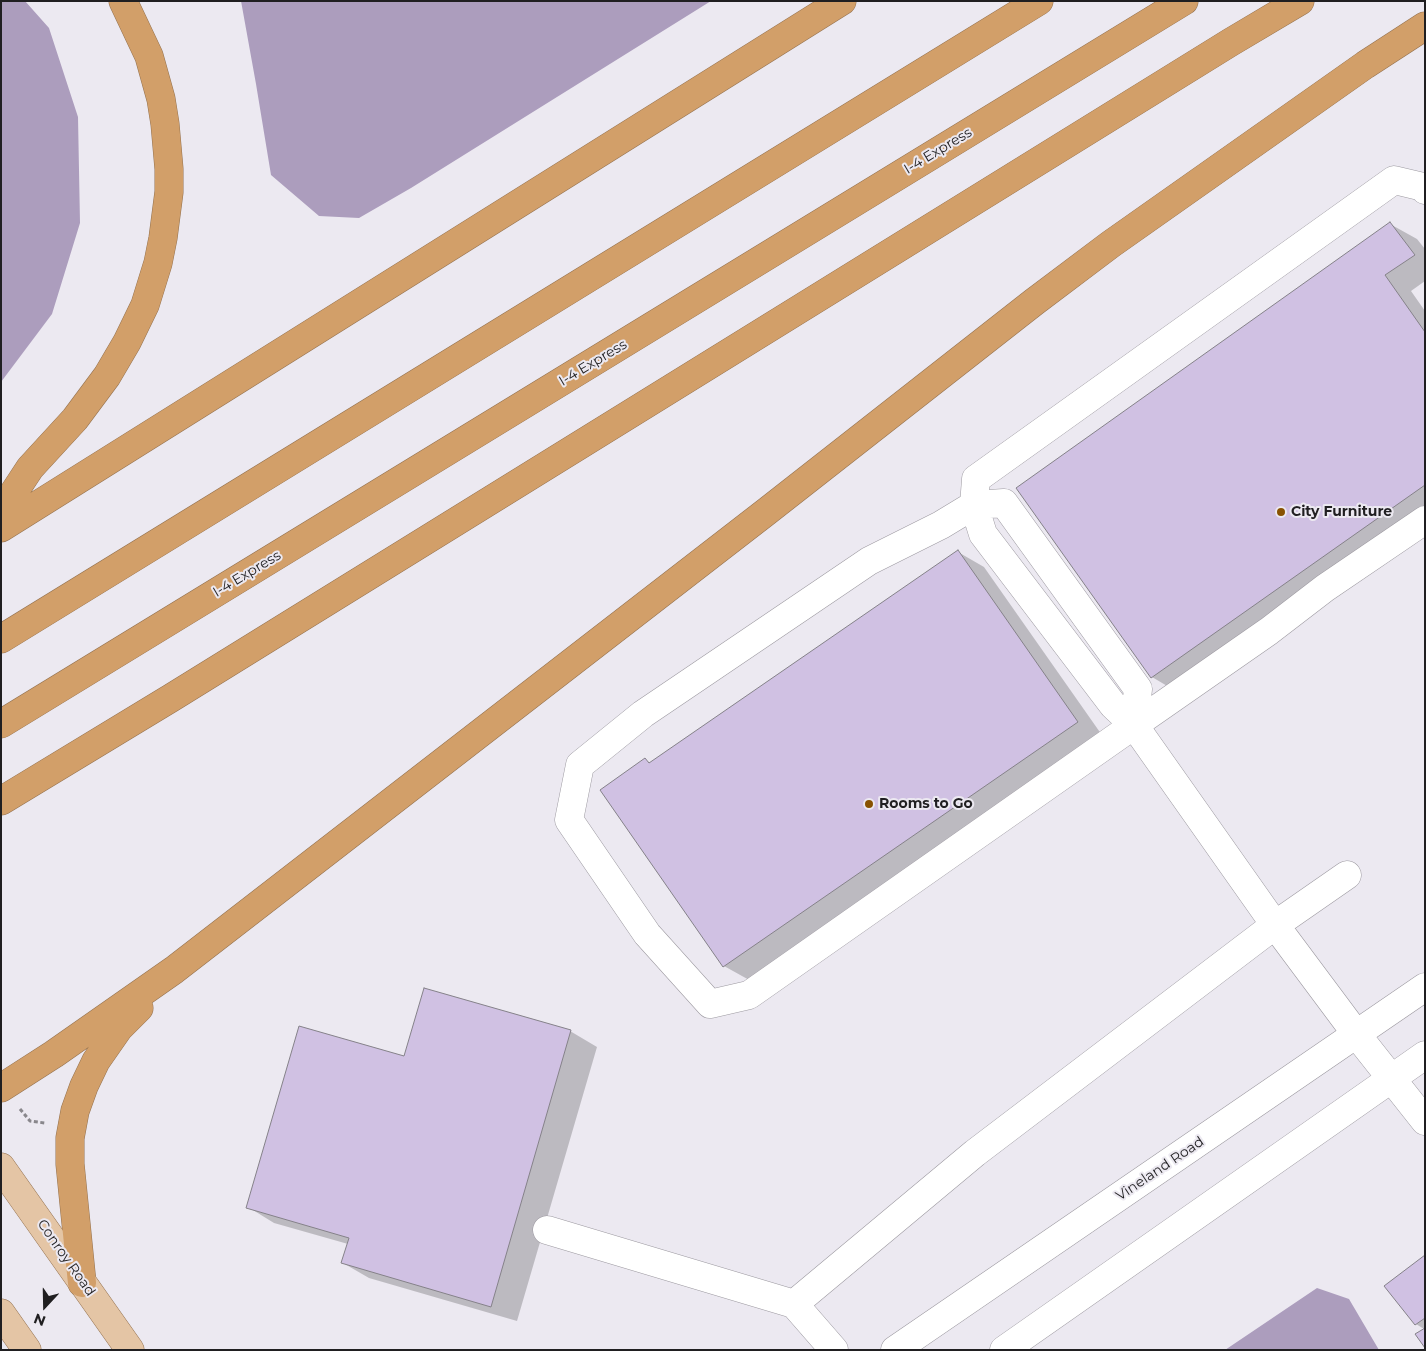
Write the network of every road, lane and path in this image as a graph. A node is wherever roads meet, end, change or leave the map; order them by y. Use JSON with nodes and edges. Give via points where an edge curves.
{"nodes":[{"id":1,"x":123,"y":1,"type":"edge"},
{"id":2,"x":842,"y":1,"type":"edge"},
{"id":3,"x":1039,"y":1,"type":"edge"},
{"id":4,"x":1184,"y":1,"type":"edge"},
{"id":5,"x":1300,"y":1,"type":"edge"},
{"id":6,"x":1425,"y":26,"type":"edge"},
{"id":7,"x":1425,"y":190,"type":"edge"},
{"id":8,"x":974,"y":505,"type":"junction"},
{"id":9,"x":1,"y":512,"type":"edge"},
{"id":10,"x":1425,"y":520,"type":"edge"},
{"id":11,"x":1,"y":528,"type":"edge"},
{"id":12,"x":1057,"y":578,"type":"junction"},
{"id":13,"x":1031,"y":598,"type":"junction"},
{"id":14,"x":1,"y":639,"type":"edge"},
{"id":15,"x":1,"y":724,"type":"edge"},
{"id":16,"x":1134,"y":725,"type":"junction"},
{"id":17,"x":1,"y":801,"type":"edge"},
{"id":18,"x":1348,"y":875,"type":"dead end"},
{"id":19,"x":1275,"y":925,"type":"junction"},
{"id":20,"x":174,"y":970,"type":"junction"},
{"id":21,"x":1425,"y":987,"type":"edge"},
{"id":22,"x":1357,"y":1035,"type":"junction"},
{"id":23,"x":1425,"y":1056,"type":"edge"},
{"id":24,"x":1392,"y":1079,"type":"junction"},
{"id":25,"x":9,"y":1096,"type":"edge"},
{"id":26,"x":1425,"y":1122,"type":"edge"},
{"id":27,"x":51,"y":1123,"type":"dead end"},
{"id":28,"x":1,"y":1167,"type":"edge"},
{"id":29,"x":547,"y":1230,"type":"dead end"},
{"id":30,"x":82,"y":1283,"type":"junction"},
{"id":31,"x":794,"y":1304,"type":"junction"},
{"id":32,"x":1,"y":1313,"type":"edge"},
{"id":33,"x":27,"y":1350,"type":"edge"},
{"id":34,"x":130,"y":1350,"type":"edge"},
{"id":35,"x":834,"y":1350,"type":"edge"},
{"id":36,"x":895,"y":1350,"type":"edge"},
{"id":37,"x":1004,"y":1350,"type":"edge"}],
"edges":[{"from":1,"to":9,"type":"highway","via":[[149,56],[165,124],[169,192],[158,263],[145,305],[107,376],[76,419],[30,468]]},
{"from":2,"to":11,"type":"highway"},
{"from":3,"to":14,"type":"highway"},
{"from":4,"to":15,"type":"highway","name":"I-4 Express"},
{"from":5,"to":17,"type":"highway"},
{"from":6,"to":20,"type":"highway","via":[[1291,117],[1034,302]]},
{"from":7,"to":8,"type":"street","via":[[1394,180],[976,479]]},
{"from":8,"to":12,"type":"street","via":[[1004,503]]},
{"from":8,"to":13,"type":"street","via":[[982,534]]},
{"from":8,"to":16,"type":"street","via":[[869,561],[644,714],[580,765],[569,820],[647,934],[710,1004],[749,995]]},
{"from":10,"to":16,"type":"street"},
{"from":12,"to":13,"type":"street"},
{"from":12,"to":16,"type":"street","via":[[1138,689]]},
{"from":13,"to":16,"type":"street","via":[[1112,705]]},
{"from":16,"to":19,"type":"street"},
{"from":18,"to":19,"type":"street"},
{"from":19,"to":22,"type":"street"},
{"from":19,"to":31,"type":"street","via":[[975,1153]]},
{"from":20,"to":25,"type":"highway","via":[[54,1054]]},
{"from":20,"to":30,"type":"highway","via":[[104,1050],[90,1073],[75,1111],[70,1164]]},
{"from":21,"to":22,"type":"street","name":"Vineland Road"},
{"from":22,"to":24,"type":"street"},
{"from":22,"to":36,"type":"street","name":"Vineland Road"},
{"from":23,"to":24,"type":"street"},
{"from":24,"to":26,"type":"street"},
{"from":24,"to":37,"type":"street"},
{"from":25,"to":27,"type":"path","via":[[30,1121]]},
{"from":28,"to":30,"type":"main road","name":"Conroy Road"},
{"from":29,"to":31,"type":"street"},
{"from":30,"to":34,"type":"main road","name":"Conroy Road"},
{"from":31,"to":35,"type":"street"},
{"from":32,"to":33,"type":"main road"}]}
